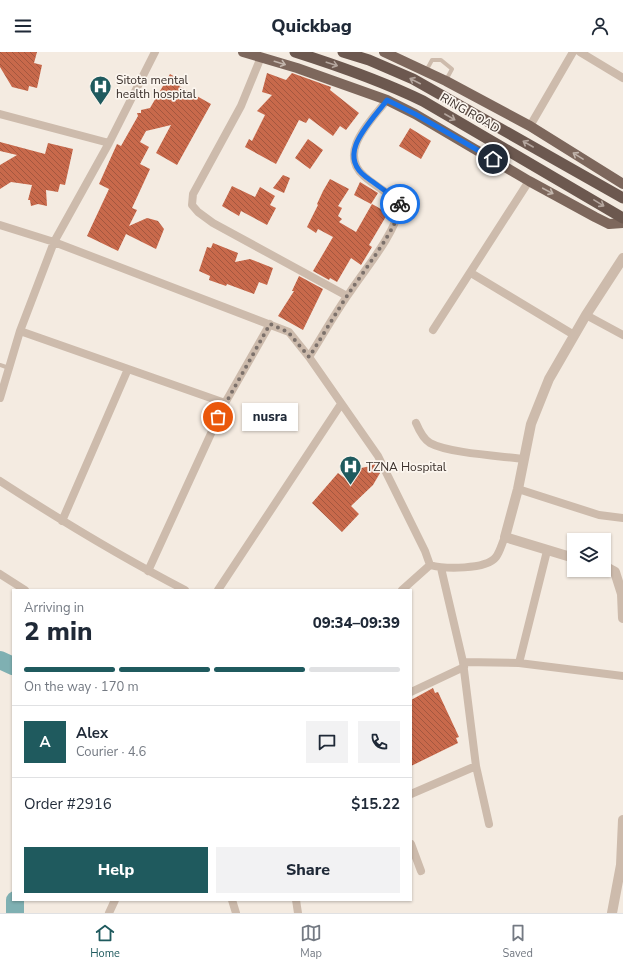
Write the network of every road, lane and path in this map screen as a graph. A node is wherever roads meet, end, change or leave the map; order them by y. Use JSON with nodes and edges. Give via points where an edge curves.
{"nodes":[{"id":1,"x":155,"y":52,"type":"edge"},
{"id":2,"x":243,"y":52,"type":"edge"},
{"id":3,"x":295,"y":52,"type":"edge"},
{"id":4,"x":343,"y":52,"type":"edge"},
{"id":5,"x":384,"y":52,"type":"edge"},
{"id":6,"x":572,"y":52,"type":"edge"},
{"id":7,"x":580,"y":52,"type":"edge"},
{"id":8,"x":261,"y":57,"type":"junction"},
{"id":9,"x":426,"y":71,"type":"junction"},
{"id":10,"x":623,"y":78,"type":"edge"},
{"id":11,"x":446,"y":81,"type":"junction"},
{"id":12,"x":387,"y":100,"type":"junction"},
{"id":13,"x":0,"y":114,"type":"edge"},
{"id":14,"x":530,"y":126,"type":"junction"},
{"id":15,"x":109,"y":143,"type":"junction"},
{"id":16,"x":529,"y":181,"type":"junction"},
{"id":17,"x":623,"y":184,"type":"edge"},
{"id":18,"x":623,"y":198,"type":"edge"},
{"id":19,"x":623,"y":218,"type":"edge"},
{"id":20,"x":623,"y":223,"type":"edge"},
{"id":21,"x":0,"y":224,"type":"edge"},
{"id":22,"x":54,"y":242,"type":"junction"},
{"id":23,"x":623,"y":258,"type":"edge"},
{"id":24,"x":471,"y":273,"type":"junction"},
{"id":25,"x":347,"y":296,"type":"junction"},
{"id":26,"x":586,"y":315,"type":"junction"},
{"id":27,"x":270,"y":324,"type":"junction"},
{"id":28,"x":433,"y":330,"type":"dead end"},
{"id":29,"x":20,"y":331,"type":"junction"},
{"id":30,"x":574,"y":335,"type":"junction"},
{"id":31,"x":623,"y":335,"type":"edge"},
{"id":32,"x":309,"y":357,"type":"junction"},
{"id":33,"x":0,"y":365,"type":"edge"},
{"id":34,"x":9,"y":368,"type":"junction"},
{"id":35,"x":128,"y":369,"type":"junction"},
{"id":36,"x":0,"y":398,"type":"edge"},
{"id":37,"x":225,"y":404,"type":"junction"},
{"id":38,"x":341,"y":404,"type":"junction"},
{"id":39,"x":416,"y":423,"type":"dead end"},
{"id":40,"x":523,"y":458,"type":"junction"},
{"id":41,"x":0,"y":481,"type":"edge"},
{"id":42,"x":518,"y":489,"type":"junction"},
{"id":43,"x":623,"y":518,"type":"edge"},
{"id":44,"x":62,"y":522,"type":"junction"},
{"id":45,"x":505,"y":537,"type":"junction"},
{"id":46,"x":547,"y":551,"type":"junction"},
{"id":47,"x":567,"y":556,"type":"edge"},
{"id":48,"x":430,"y":565,"type":"junction"},
{"id":49,"x":441,"y":568,"type":"junction"},
{"id":50,"x":148,"y":571,"type":"junction"},
{"id":51,"x":619,"y":572,"type":"edge"},
{"id":52,"x":0,"y":574,"type":"edge"},
{"id":53,"x":23,"y":589,"type":"edge"},
{"id":54,"x":183,"y":589,"type":"edge"},
{"id":55,"x":219,"y":589,"type":"edge"},
{"id":56,"x":403,"y":589,"type":"edge"},
{"id":57,"x":623,"y":618,"type":"edge"},
{"id":58,"x":518,"y":663,"type":"junction"},
{"id":59,"x":464,"y":665,"type":"junction"},
{"id":60,"x":623,"y":676,"type":"edge"},
{"id":61,"x":412,"y":691,"type":"edge"},
{"id":62,"x":476,"y":766,"type":"junction"},
{"id":63,"x":412,"y":794,"type":"edge"},
{"id":64,"x":623,"y":820,"type":"edge"},
{"id":65,"x":489,"y":824,"type":"dead end"},
{"id":66,"x":412,"y":847,"type":"edge"},
{"id":67,"x":421,"y":871,"type":"dead end"},
{"id":68,"x":115,"y":901,"type":"edge"},
{"id":69,"x":232,"y":901,"type":"edge"},
{"id":70,"x":296,"y":901,"type":"edge"},
{"id":71,"x":109,"y":913,"type":"edge"},
{"id":72,"x":236,"y":913,"type":"edge"},
{"id":73,"x":298,"y":913,"type":"edge"},
{"id":74,"x":612,"y":913,"type":"edge"}],
"edges":[{"from":1,"to":15,"type":"street"},
{"from":2,"to":8,"type":"main road"},
{"from":3,"to":19,"type":"highway","name":"RING ROAD","one_way":true,"via":[[386,84],[423,101]]},
{"from":18,"to":4,"type":"highway","name":"RING ROAD","one_way":true,"via":[[413,79]]},
{"from":5,"to":9,"type":"main road"},
{"from":6,"to":14,"type":"street"},
{"from":7,"to":10,"type":"street"},
{"from":8,"to":12,"type":"main road","one_way":true},
{"from":8,"to":25,"type":"street","via":[[241,106],[193,194],[192,205],[213,223]]},
{"from":9,"to":11,"type":"main road"},
{"from":9,"to":11,"type":"lane","via":[[432,60],[441,60],[452,69]]},
{"from":11,"to":14,"type":"main road"},
{"from":12,"to":16,"type":"main road"},
{"from":12,"to":25,"type":"street","via":[[355,144],[352,157],[355,167],[364,176],[393,196],[401,205],[398,217],[387,236]]},
{"from":13,"to":15,"type":"street"},
{"from":17,"to":14,"type":"main road","one_way":true},
{"from":15,"to":22,"type":"street"},
{"from":16,"to":20,"type":"main road","one_way":true,"via":[[609,224]]},
{"from":16,"to":24,"type":"street"},
{"from":21,"to":22,"type":"street"},
{"from":22,"to":27,"type":"street"},
{"from":22,"to":29,"type":"street"},
{"from":23,"to":26,"type":"street"},
{"from":24,"to":28,"type":"street"},
{"from":24,"to":30,"type":"street"},
{"from":25,"to":32,"type":"street"},
{"from":26,"to":30,"type":"street"},
{"from":26,"to":31,"type":"street"},
{"from":27,"to":32,"type":"street","via":[[288,332]]},
{"from":27,"to":37,"type":"street"},
{"from":29,"to":34,"type":"street"},
{"from":29,"to":35,"type":"street"},
{"from":30,"to":40,"type":"street","via":[[549,379],[531,424]]},
{"from":32,"to":38,"type":"street"},
{"from":33,"to":34,"type":"lane"},
{"from":34,"to":36,"type":"street"},
{"from":35,"to":37,"type":"street"},
{"from":35,"to":44,"type":"street"},
{"from":37,"to":50,"type":"street"},
{"from":38,"to":48,"type":"street","via":[[378,456]]},
{"from":38,"to":55,"type":"street"},
{"from":39,"to":40,"type":"street","via":[[420,433],[429,443],[444,448]]},
{"from":40,"to":42,"type":"street"},
{"from":41,"to":44,"type":"street"},
{"from":42,"to":43,"type":"street","via":[[599,515]]},
{"from":42,"to":45,"type":"street"},
{"from":44,"to":50,"type":"street"},
{"from":45,"to":46,"type":"street"},
{"from":45,"to":49,"type":"street","via":[[496,557],[488,563]]},
{"from":46,"to":47,"type":"street"},
{"from":46,"to":58,"type":"street"},
{"from":48,"to":49,"type":"street"},
{"from":48,"to":56,"type":"street"},
{"from":49,"to":59,"type":"street"},
{"from":50,"to":54,"type":"street"},
{"from":51,"to":57,"type":"street"},
{"from":52,"to":53,"type":"street"},
{"from":58,"to":59,"type":"street"},
{"from":58,"to":60,"type":"street"},
{"from":59,"to":61,"type":"street"},
{"from":59,"to":62,"type":"street"},
{"from":62,"to":63,"type":"street"},
{"from":62,"to":65,"type":"street"},
{"from":64,"to":74,"type":"street","via":[[621,865]]},
{"from":66,"to":67,"type":"street"},
{"from":68,"to":71,"type":"street"},
{"from":69,"to":72,"type":"street"},
{"from":70,"to":73,"type":"street"}]}
